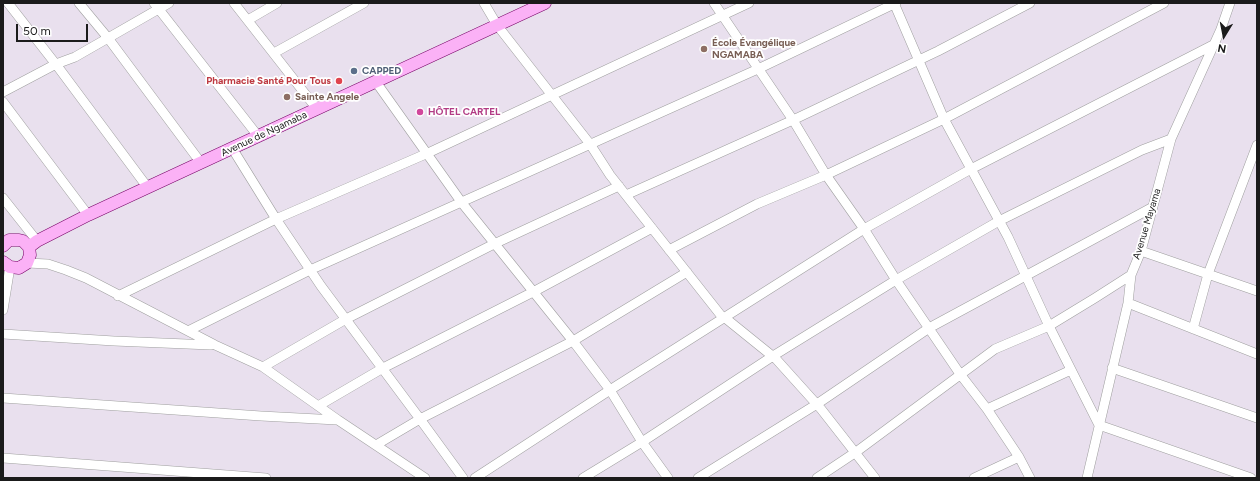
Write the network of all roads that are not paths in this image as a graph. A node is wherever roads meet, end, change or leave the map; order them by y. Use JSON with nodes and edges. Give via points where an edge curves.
{"nodes":[{"id":1,"x":8,"y":3,"type":"edge"},
{"id":2,"x":79,"y":3,"type":"edge"},
{"id":3,"x":169,"y":3,"type":"edge"},
{"id":4,"x":234,"y":3,"type":"edge"},
{"id":5,"x":277,"y":3,"type":"edge"},
{"id":6,"x":364,"y":3,"type":"edge"},
{"id":7,"x":484,"y":3,"type":"edge"},
{"id":8,"x":545,"y":3,"type":"edge"},
{"id":9,"x":714,"y":3,"type":"edge"},
{"id":10,"x":749,"y":3,"type":"edge"},
{"id":11,"x":895,"y":3,"type":"edge"},
{"id":12,"x":1030,"y":3,"type":"edge"},
{"id":13,"x":1164,"y":3,"type":"edge"},
{"id":14,"x":1230,"y":3,"type":"edge"},
{"id":15,"x":157,"y":6,"type":"edge"},
{"id":16,"x":722,"y":15,"type":"junction"},
{"id":17,"x":248,"y":20,"type":"junction"},
{"id":18,"x":497,"y":25,"type":"junction"},
{"id":19,"x":108,"y":38,"type":"junction"},
{"id":20,"x":1213,"y":45,"type":"junction"},
{"id":21,"x":274,"y":53,"type":"junction"},
{"id":22,"x":919,"y":60,"type":"junction"},
{"id":23,"x":56,"y":64,"type":"junction"},
{"id":24,"x":758,"y":69,"type":"junction"},
{"id":25,"x":376,"y":82,"type":"junction"},
{"id":26,"x":3,"y":92,"type":"edge"},
{"id":27,"x":552,"y":95,"type":"junction"},
{"id":28,"x":3,"y":102,"type":"edge"},
{"id":29,"x":317,"y":109,"type":"junction"},
{"id":30,"x":944,"y":119,"type":"junction"},
{"id":31,"x":794,"y":120,"type":"junction"},
{"id":32,"x":258,"y":136,"type":"junction"},
{"id":33,"x":1171,"y":139,"type":"junction"},
{"id":34,"x":590,"y":144,"type":"junction"},
{"id":35,"x":1257,"y":145,"type":"edge"},
{"id":36,"x":232,"y":148,"type":"junction"},
{"id":37,"x":428,"y":153,"type":"junction"},
{"id":38,"x":200,"y":163,"type":"junction"},
{"id":39,"x":971,"y":169,"type":"junction"},
{"id":40,"x":826,"y":175,"type":"junction"},
{"id":41,"x":619,"y":186,"type":"junction"},
{"id":42,"x":148,"y":188,"type":"junction"},
{"id":43,"x":626,"y":195,"type":"junction"},
{"id":44,"x":3,"y":198,"type":"edge"},
{"id":45,"x":462,"y":203,"type":"junction"},
{"id":46,"x":1153,"y":206,"type":"junction"},
{"id":47,"x":88,"y":216,"type":"junction"},
{"id":48,"x":276,"y":219,"type":"junction"},
{"id":49,"x":999,"y":221,"type":"junction"},
{"id":50,"x":652,"y":228,"type":"junction"},
{"id":51,"x":864,"y":229,"type":"junction"},
{"id":52,"x":33,"y":244,"type":"junction"},
{"id":53,"x":494,"y":244,"type":"junction"},
{"id":54,"x":3,"y":246,"type":"edge"},
{"id":55,"x":669,"y":250,"type":"junction"},
{"id":56,"x":1141,"y":251,"type":"junction"},
{"id":57,"x":27,"y":263,"type":"junction"},
{"id":58,"x":6,"y":265,"type":"edge"},
{"id":59,"x":310,"y":270,"type":"junction"},
{"id":60,"x":687,"y":272,"type":"junction"},
{"id":61,"x":1208,"y":274,"type":"junction"},
{"id":62,"x":1130,"y":275,"type":"junction"},
{"id":63,"x":1026,"y":276,"type":"junction"},
{"id":64,"x":896,"y":280,"type":"junction"},
{"id":65,"x":1257,"y":291,"type":"edge"},
{"id":66,"x":533,"y":292,"type":"junction"},
{"id":67,"x":118,"y":296,"type":"junction"},
{"id":68,"x":1128,"y":303,"type":"junction"},
{"id":69,"x":3,"y":310,"type":"edge"},
{"id":70,"x":724,"y":318,"type":"junction"},
{"id":71,"x":346,"y":319,"type":"junction"},
{"id":72,"x":1049,"y":326,"type":"junction"},
{"id":73,"x":929,"y":328,"type":"junction"},
{"id":74,"x":1193,"y":329,"type":"junction"},
{"id":75,"x":188,"y":331,"type":"junction"},
{"id":76,"x":3,"y":334,"type":"edge"},
{"id":77,"x":573,"y":340,"type":"junction"},
{"id":78,"x":215,"y":345,"type":"junction"},
{"id":79,"x":1257,"y":354,"type":"edge"},
{"id":80,"x":773,"y":356,"type":"junction"},
{"id":81,"x":262,"y":367,"type":"junction"},
{"id":82,"x":383,"y":368,"type":"junction"},
{"id":83,"x":1112,"y":368,"type":"junction"},
{"id":84,"x":1071,"y":370,"type":"junction"},
{"id":85,"x":960,"y":374,"type":"junction"},
{"id":86,"x":610,"y":390,"type":"junction"},
{"id":87,"x":3,"y":398,"type":"edge"},
{"id":88,"x":817,"y":404,"type":"junction"},
{"id":89,"x":318,"y":406,"type":"junction"},
{"id":90,"x":988,"y":409,"type":"junction"},
{"id":91,"x":1257,"y":418,"type":"edge"},
{"id":92,"x":420,"y":419,"type":"junction"},
{"id":93,"x":338,"y":420,"type":"junction"},
{"id":94,"x":1099,"y":425,"type":"junction"},
{"id":95,"x":642,"y":442,"type":"junction"},
{"id":96,"x":376,"y":445,"type":"junction"},
{"id":97,"x":856,"y":452,"type":"junction"},
{"id":98,"x":1019,"y":457,"type":"junction"},
{"id":99,"x":3,"y":458,"type":"edge"},
{"id":100,"x":266,"y":478,"type":"edge"},
{"id":101,"x":425,"y":478,"type":"edge"},
{"id":102,"x":463,"y":478,"type":"edge"},
{"id":103,"x":475,"y":478,"type":"edge"},
{"id":104,"x":583,"y":478,"type":"edge"},
{"id":105,"x":668,"y":478,"type":"edge"},
{"id":106,"x":698,"y":478,"type":"edge"},
{"id":107,"x":817,"y":478,"type":"edge"},
{"id":108,"x":875,"y":478,"type":"edge"},
{"id":109,"x":974,"y":478,"type":"edge"},
{"id":110,"x":1030,"y":478,"type":"edge"},
{"id":111,"x":1086,"y":478,"type":"edge"},
{"id":112,"x":1251,"y":478,"type":"edge"}],
"edges":[{"from":1,"to":23,"type":"street"},
{"from":2,"to":19,"type":"street"},
{"from":3,"to":15,"type":"street"},
{"from":4,"to":17,"type":"street"},
{"from":5,"to":17,"type":"street"},
{"from":6,"to":21,"type":"street"},
{"from":7,"to":18,"type":"street"},
{"from":8,"to":18,"type":"street","name":"Avenue de Ngamaba"},
{"from":9,"to":16,"type":"street"},
{"from":10,"to":16,"type":"street"},
{"from":11,"to":22,"type":"street"},
{"from":11,"to":24,"type":"street"},
{"from":12,"to":22,"type":"street"},
{"from":13,"to":30,"type":"street"},
{"from":14,"to":20,"type":"street","name":"Avenue Mayama"},
{"from":15,"to":19,"type":"street"},
{"from":15,"to":32,"type":"street"},
{"from":16,"to":24,"type":"street"},
{"from":16,"to":27,"type":"street"},
{"from":17,"to":21,"type":"street"},
{"from":18,"to":25,"type":"street","name":"Avenue de Ngamaba"},
{"from":18,"to":27,"type":"street"},
{"from":19,"to":23,"type":"street","via":[[75,57]]},
{"from":19,"to":38,"type":"street"},
{"from":20,"to":33,"type":"street","name":"Avenue Mayama"},
{"from":20,"to":39,"type":"street"},
{"from":21,"to":29,"type":"street"},
{"from":22,"to":30,"type":"street"},
{"from":22,"to":31,"type":"street"},
{"from":23,"to":26,"type":"street"},
{"from":23,"to":42,"type":"street"},
{"from":24,"to":31,"type":"street"},
{"from":24,"to":34,"type":"street"},
{"from":25,"to":29,"type":"street","name":"Avenue de Ngamaba"},
{"from":25,"to":37,"type":"street"},
{"from":27,"to":34,"type":"street"},
{"from":27,"to":37,"type":"street"},
{"from":28,"to":47,"type":"street"},
{"from":29,"to":32,"type":"street","name":"Avenue de Ngamaba"},
{"from":30,"to":39,"type":"street"},
{"from":30,"to":40,"type":"street"},
{"from":31,"to":40,"type":"street"},
{"from":31,"to":43,"type":"street"},
{"from":32,"to":36,"type":"street","name":"Avenue de Ngamaba"},
{"from":33,"to":46,"type":"street","name":"Avenue Mayama"},
{"from":33,"to":49,"type":"street","via":[[1142,150]]},
{"from":34,"to":41,"type":"street"},
{"from":34,"to":45,"type":"street"},
{"from":35,"to":61,"type":"street"},
{"from":36,"to":38,"type":"street","name":"Avenue de Ngamaba"},
{"from":36,"to":48,"type":"street"},
{"from":37,"to":45,"type":"street"},
{"from":37,"to":48,"type":"street"},
{"from":38,"to":42,"type":"street","name":"Avenue de Ngamaba"},
{"from":39,"to":49,"type":"street"},
{"from":39,"to":51,"type":"street"},
{"from":40,"to":51,"type":"street"},
{"from":40,"to":55,"type":"street","via":[[757,204]]},
{"from":41,"to":43,"type":"street"},
{"from":41,"to":53,"type":"street"},
{"from":42,"to":47,"type":"street","name":"Avenue de Ngamaba"},
{"from":43,"to":50,"type":"street"},
{"from":44,"to":52,"type":"street"},
{"from":45,"to":53,"type":"street"},
{"from":45,"to":59,"type":"street"},
{"from":46,"to":56,"type":"street","name":"Avenue Mayama"},
{"from":46,"to":63,"type":"street"},
{"from":47,"to":52,"type":"street","name":"Avenue de Ngamaba"},
{"from":48,"to":59,"type":"street"},
{"from":48,"to":67,"type":"street"},
{"from":49,"to":63,"type":"street"},
{"from":49,"to":64,"type":"street"},
{"from":50,"to":55,"type":"street"},
{"from":50,"to":66,"type":"street"},
{"from":51,"to":64,"type":"street"},
{"from":51,"to":70,"type":"street"},
{"from":52,"to":54,"type":"street","via":[[14,239]]},
{"from":52,"to":57,"type":"street"},
{"from":53,"to":66,"type":"street"},
{"from":53,"to":71,"type":"street"},
{"from":55,"to":60,"type":"street"},
{"from":56,"to":61,"type":"street"},
{"from":56,"to":62,"type":"street","name":"Avenue Mayama"},
{"from":57,"to":58,"type":"street","via":[[19,268]]},
{"from":57,"to":67,"type":"street","via":[[48,264],[66,270]]},
{"from":58,"to":69,"type":"street"},
{"from":59,"to":71,"type":"street"},
{"from":59,"to":75,"type":"street"},
{"from":60,"to":70,"type":"street"},
{"from":60,"to":77,"type":"street"},
{"from":61,"to":65,"type":"street"},
{"from":61,"to":74,"type":"street"},
{"from":62,"to":68,"type":"street","name":"Avenue Mayama"},
{"from":62,"to":72,"type":"street"},
{"from":63,"to":72,"type":"street"},
{"from":63,"to":73,"type":"street"},
{"from":64,"to":73,"type":"street"},
{"from":64,"to":80,"type":"street"},
{"from":66,"to":77,"type":"street"},
{"from":66,"to":82,"type":"street"},
{"from":67,"to":75,"type":"street"},
{"from":68,"to":74,"type":"street"},
{"from":68,"to":83,"type":"street","name":"Avenue Mayama"},
{"from":70,"to":80,"type":"street"},
{"from":70,"to":86,"type":"street"},
{"from":71,"to":81,"type":"street"},
{"from":71,"to":82,"type":"street"},
{"from":72,"to":84,"type":"street"},
{"from":72,"to":85,"type":"street","via":[[995,349]]},
{"from":73,"to":85,"type":"street"},
{"from":73,"to":88,"type":"street"},
{"from":74,"to":79,"type":"street"},
{"from":75,"to":78,"type":"street"},
{"from":76,"to":78,"type":"street"},
{"from":77,"to":86,"type":"street"},
{"from":77,"to":92,"type":"street"},
{"from":78,"to":81,"type":"street"},
{"from":80,"to":88,"type":"street"},
{"from":80,"to":95,"type":"street"},
{"from":81,"to":89,"type":"street"},
{"from":82,"to":89,"type":"street"},
{"from":82,"to":92,"type":"street"},
{"from":83,"to":91,"type":"street"},
{"from":83,"to":94,"type":"street","name":"Avenue Mayama"},
{"from":84,"to":90,"type":"street"},
{"from":84,"to":94,"type":"street"},
{"from":85,"to":90,"type":"street"},
{"from":85,"to":97,"type":"street"},
{"from":86,"to":95,"type":"street"},
{"from":86,"to":103,"type":"street"},
{"from":87,"to":93,"type":"street"},
{"from":88,"to":97,"type":"street"},
{"from":88,"to":106,"type":"street"},
{"from":89,"to":93,"type":"street"},
{"from":90,"to":98,"type":"street"},
{"from":92,"to":96,"type":"street"},
{"from":92,"to":102,"type":"street"},
{"from":93,"to":96,"type":"street"},
{"from":94,"to":111,"type":"street","name":"Avenue Mayama"},
{"from":94,"to":112,"type":"street"},
{"from":95,"to":104,"type":"street"},
{"from":95,"to":105,"type":"street"},
{"from":96,"to":101,"type":"street"},
{"from":97,"to":107,"type":"street"},
{"from":97,"to":108,"type":"street"},
{"from":98,"to":109,"type":"street"},
{"from":98,"to":110,"type":"street"},
{"from":99,"to":100,"type":"street"}]}
